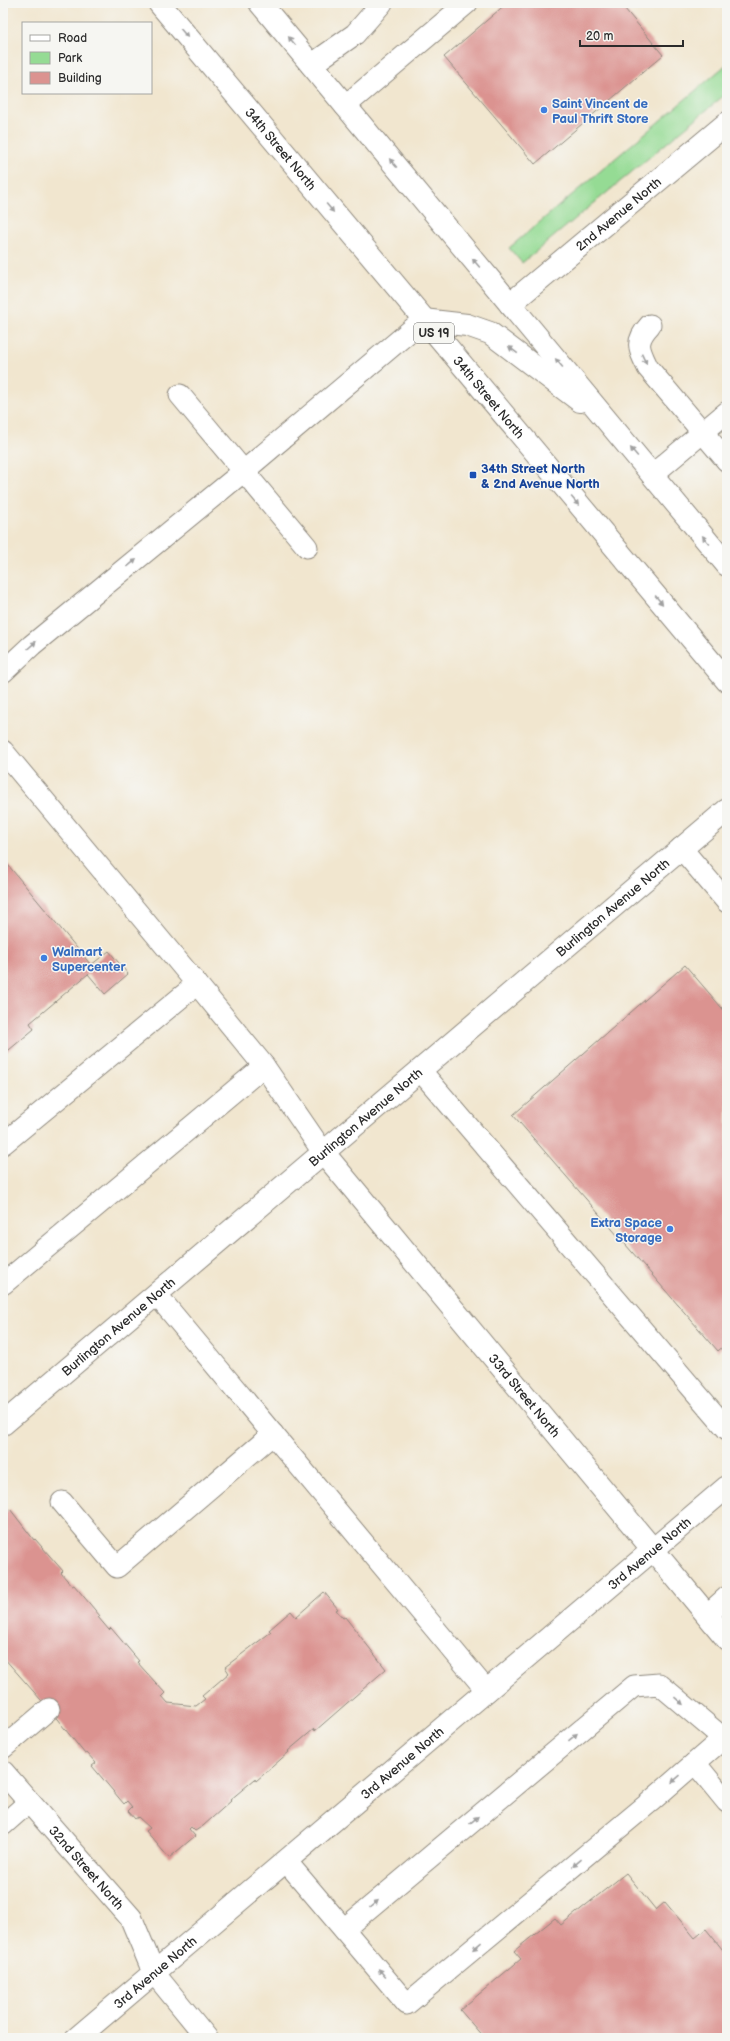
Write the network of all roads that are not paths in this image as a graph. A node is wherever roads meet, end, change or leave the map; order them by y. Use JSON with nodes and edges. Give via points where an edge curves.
{"nodes":[{"id":1,"x":159,"y":3,"type":"edge"},
{"id":2,"x":260,"y":3,"type":"edge"},
{"id":3,"x":382,"y":3,"type":"edge"},
{"id":4,"x":467,"y":3,"type":"edge"},
{"id":5,"x":311,"y":65,"type":"junction"},
{"id":6,"x":345,"y":106,"type":"junction"},
{"id":7,"x":727,"y":123,"type":"edge"},
{"id":8,"x":510,"y":304,"type":"junction"},
{"id":9,"x":423,"y":320,"type":"junction"},
{"id":10,"x":650,"y":325,"type":"dead end"},
{"id":11,"x":180,"y":395,"type":"dead end"},
{"id":12,"x":727,"y":412,"type":"edge"},
{"id":13,"x":611,"y":425,"type":"junction"},
{"id":14,"x":702,"y":433,"type":"junction"},
{"id":15,"x":727,"y":461,"type":"edge"},
{"id":16,"x":244,"y":471,"type":"junction"},
{"id":17,"x":652,"y":475,"type":"junction"},
{"id":18,"x":307,"y":547,"type":"dead end"},
{"id":19,"x":727,"y":564,"type":"edge"},
{"id":20,"x":3,"y":672,"type":"edge"},
{"id":21,"x":727,"y":681,"type":"edge"},
{"id":22,"x":3,"y":751,"type":"edge"},
{"id":23,"x":727,"y":810,"type":"edge"},
{"id":24,"x":681,"y":848,"type":"junction"},
{"id":25,"x":727,"y":902,"type":"edge"},
{"id":26,"x":198,"y":984,"type":"junction"},
{"id":27,"x":264,"y":1066,"type":"junction"},
{"id":28,"x":420,"y":1070,"type":"junction"},
{"id":29,"x":3,"y":1144,"type":"edge"},
{"id":30,"x":322,"y":1152,"type":"junction"},
{"id":31,"x":3,"y":1284,"type":"edge"},
{"id":32,"x":156,"y":1294,"type":"junction"},
{"id":33,"x":3,"y":1424,"type":"edge"},
{"id":34,"x":727,"y":1429,"type":"edge"},
{"id":35,"x":273,"y":1434,"type":"junction"},
{"id":36,"x":727,"y":1487,"type":"edge"},
{"id":37,"x":62,"y":1502,"type":"dead end"},
{"id":38,"x":653,"y":1551,"type":"junction"},
{"id":39,"x":727,"y":1597,"type":"edge"},
{"id":40,"x":707,"y":1615,"type":"junction"},
{"id":41,"x":727,"y":1639,"type":"edge"},
{"id":42,"x":487,"y":1691,"type":"junction"},
{"id":43,"x":49,"y":1709,"type":"dead end"},
{"id":44,"x":725,"y":1737,"type":"edge"},
{"id":45,"x":3,"y":1748,"type":"edge"},
{"id":46,"x":694,"y":1763,"type":"junction"},
{"id":47,"x":3,"y":1772,"type":"edge"},
{"id":48,"x":29,"y":1802,"type":"junction"},
{"id":49,"x":727,"y":1802,"type":"edge"},
{"id":50,"x":3,"y":1824,"type":"edge"},
{"id":51,"x":286,"y":1861,"type":"junction"},
{"id":52,"x":344,"y":1929,"type":"junction"},
{"id":53,"x":154,"y":1973,"type":"junction"},
{"id":54,"x":77,"y":2038,"type":"edge"},
{"id":55,"x":207,"y":2038,"type":"edge"}],
"edges":[{"from":1,"to":9,"type":"main road","name":"34th Street North","number":"US 19","one_way":true},
{"from":5,"to":2,"type":"main road","one_way":true},
{"from":3,"to":5,"type":"lane","via":[[355,34]]},
{"from":4,"to":6,"type":"lane"},
{"from":5,"to":6,"type":"main road"},
{"from":8,"to":6,"type":"main road","one_way":true},
{"from":7,"to":8,"type":"main road","name":"2nd Avenue North"},
{"from":13,"to":8,"type":"main road","one_way":true},
{"from":13,"to":9,"type":"main road","one_way":true,"via":[[490,333],[467,325]]},
{"from":9,"to":16,"type":"lane"},
{"from":9,"to":21,"type":"main road","name":"34th Street North","number":"US 19","one_way":true},
{"from":10,"to":14,"type":"lane","one_way":true,"via":[[641,334],[640,344],[648,368]]},
{"from":11,"to":16,"type":"lane"},
{"from":12,"to":14,"type":"lane"},
{"from":17,"to":13,"type":"main road","one_way":true},
{"from":14,"to":15,"type":"lane"},
{"from":14,"to":17,"type":"lane"},
{"from":16,"to":18,"type":"lane"},
{"from":20,"to":16,"type":"lane","one_way":true,"via":[[32,644]]},
{"from":19,"to":17,"type":"main road","one_way":true},
{"from":22,"to":26,"type":"lane"},
{"from":23,"to":24,"type":"main road","name":"Burlington Avenue North"},
{"from":24,"to":25,"type":"lane"},
{"from":24,"to":28,"type":"main road","name":"Burlington Avenue North"},
{"from":26,"to":27,"type":"lane"},
{"from":26,"to":29,"type":"lane"},
{"from":27,"to":30,"type":"lane"},
{"from":27,"to":31,"type":"lane"},
{"from":28,"to":30,"type":"main road","name":"Burlington Avenue North"},
{"from":28,"to":34,"type":"lane"},
{"from":30,"to":32,"type":"main road","name":"Burlington Avenue North"},
{"from":30,"to":38,"type":"main road","name":"33rd Street North"},
{"from":32,"to":33,"type":"main road","name":"Burlington Avenue North"},
{"from":32,"to":35,"type":"lane"},
{"from":35,"to":37,"type":"lane","via":[[117,1567]]},
{"from":35,"to":42,"type":"lane"},
{"from":36,"to":38,"type":"main road","name":"3rd Avenue North"},
{"from":38,"to":40,"type":"main road","name":"33rd Street North"},
{"from":38,"to":42,"type":"main road","name":"3rd Avenue North"},
{"from":39,"to":40,"type":"lane"},
{"from":40,"to":41,"type":"main road","name":"33rd Street North"},
{"from":42,"to":51,"type":"main road","name":"3rd Avenue North"},
{"from":43,"to":45,"type":"lane"},
{"from":44,"to":46,"type":"lane"},
{"from":52,"to":44,"type":"lane","one_way":true,"via":[[634,1686],[659,1684]]},
{"from":46,"to":49,"type":"lane"},
{"from":46,"to":52,"type":"lane","one_way":true,"via":[[407,2004]]},
{"from":47,"to":48,"type":"main road","name":"32nd Street North"},
{"from":48,"to":50,"type":"lane"},
{"from":48,"to":53,"type":"main road","name":"32nd Street North","via":[[130,1918]]},
{"from":51,"to":52,"type":"lane"},
{"from":51,"to":53,"type":"main road","name":"3rd Avenue North"},
{"from":53,"to":54,"type":"main road","name":"3rd Avenue North"},
{"from":53,"to":55,"type":"lane"}]}
